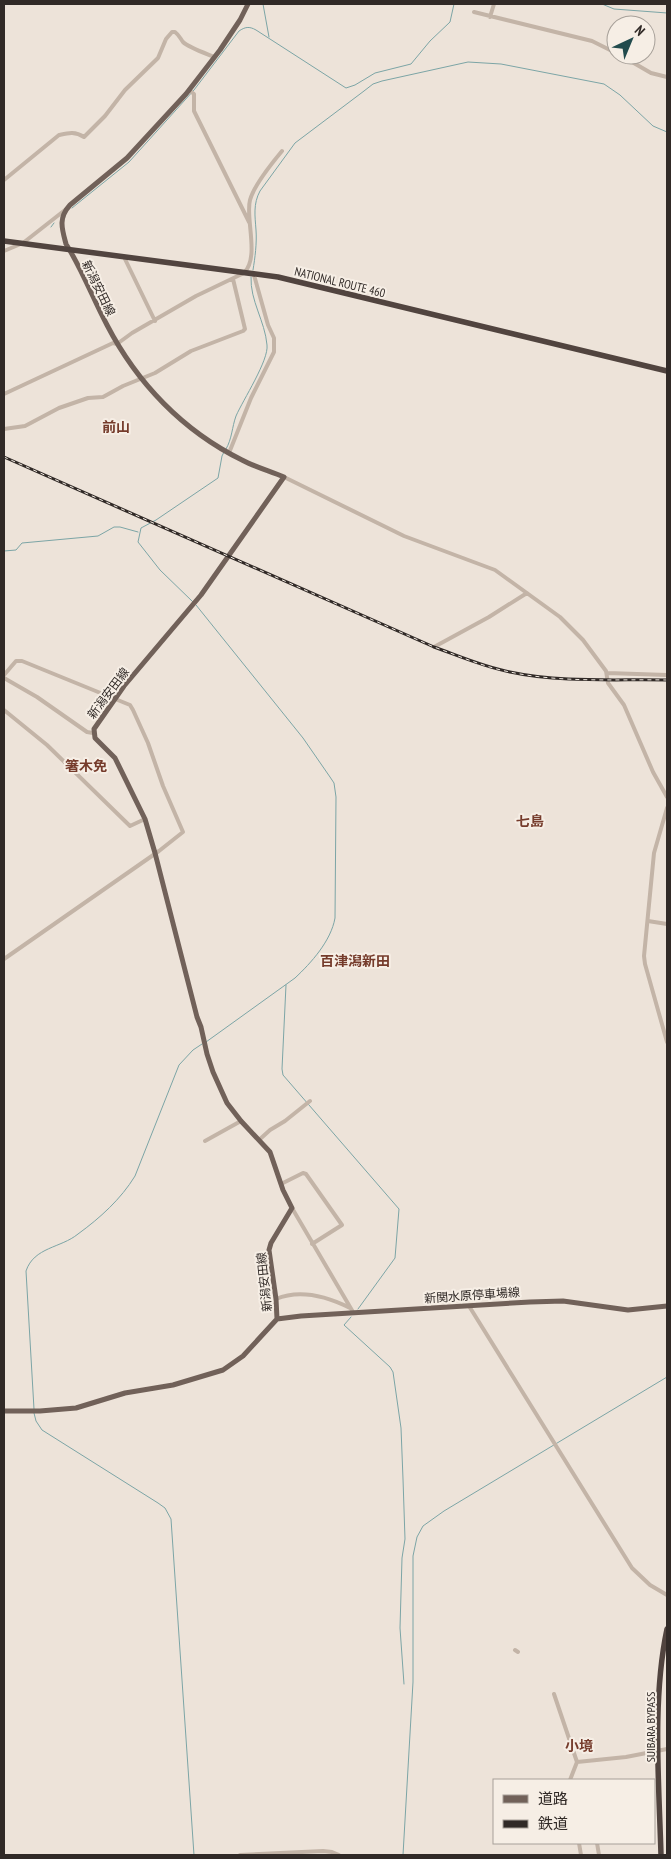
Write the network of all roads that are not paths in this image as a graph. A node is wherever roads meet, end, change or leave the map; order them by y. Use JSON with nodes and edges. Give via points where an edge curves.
{"nodes":[{"id":1,"x":248,"y":4,"type":"edge"},
{"id":2,"x":494,"y":4,"type":"edge"},
{"id":3,"x":474,"y":12,"type":"dead end"},
{"id":4,"x":490,"y":17,"type":"junction"},
{"id":5,"x":606,"y":47,"type":"edge"},
{"id":6,"x":214,"y":57,"type":"junction"},
{"id":7,"x":637,"y":65,"type":"edge"},
{"id":8,"x":667,"y":77,"type":"edge"},
{"id":9,"x":189,"y":90,"type":"junction"},
{"id":10,"x":282,"y":151,"type":"dead end"},
{"id":11,"x":4,"y":180,"type":"edge"},
{"id":12,"x":65,"y":210,"type":"junction"},
{"id":13,"x":251,"y":224,"type":"junction"},
{"id":14,"x":4,"y":241,"type":"edge"},
{"id":15,"x":23,"y":243,"type":"junction"},
{"id":16,"x":70,"y":250,"type":"junction"},
{"id":17,"x":4,"y":251,"type":"edge"},
{"id":18,"x":124,"y":257,"type":"junction"},
{"id":19,"x":249,"y":274,"type":"junction"},
{"id":20,"x":233,"y":279,"type":"junction"},
{"id":21,"x":155,"y":321,"type":"junction"},
{"id":22,"x":117,"y":344,"type":"junction"},
{"id":23,"x":667,"y":371,"type":"edge"},
{"id":24,"x":142,"y":378,"type":"junction"},
{"id":25,"x":4,"y":394,"type":"edge"},
{"id":26,"x":4,"y":429,"type":"edge"},
{"id":27,"x":229,"y":453,"type":"junction"},
{"id":28,"x":284,"y":478,"type":"junction"},
{"id":29,"x":527,"y":593,"type":"junction"},
{"id":30,"x":434,"y":646,"type":"dead end"},
{"id":31,"x":607,"y":673,"type":"junction"},
{"id":32,"x":667,"y":675,"type":"edge"},
{"id":33,"x":4,"y":676,"type":"edge"},
{"id":34,"x":116,"y":699,"type":"junction"},
{"id":35,"x":4,"y":710,"type":"edge"},
{"id":36,"x":93,"y":733,"type":"junction"},
{"id":37,"x":667,"y":797,"type":"edge"},
{"id":38,"x":667,"y":808,"type":"edge"},
{"id":39,"x":145,"y":820,"type":"junction"},
{"id":40,"x":155,"y":853,"type":"junction"},
{"id":41,"x":648,"y":921,"type":"junction"},
{"id":42,"x":667,"y":924,"type":"edge"},
{"id":43,"x":4,"y":959,"type":"edge"},
{"id":44,"x":667,"y":1042,"type":"edge"},
{"id":45,"x":308,"y":1102,"type":"dead end"},
{"id":46,"x":241,"y":1121,"type":"junction"},
{"id":47,"x":259,"y":1140,"type":"junction"},
{"id":48,"x":205,"y":1141,"type":"dead end"},
{"id":49,"x":281,"y":1184,"type":"junction"},
{"id":50,"x":292,"y":1208,"type":"junction"},
{"id":51,"x":312,"y":1244,"type":"junction"},
{"id":52,"x":276,"y":1299,"type":"junction"},
{"id":53,"x":469,"y":1306,"type":"junction"},
{"id":54,"x":667,"y":1306,"type":"edge"},
{"id":55,"x":352,"y":1310,"type":"junction"},
{"id":56,"x":277,"y":1319,"type":"junction"},
{"id":57,"x":4,"y":1411,"type":"edge"},
{"id":58,"x":667,"y":1594,"type":"edge"},
{"id":59,"x":667,"y":1629,"type":"edge"},
{"id":60,"x":554,"y":1694,"type":"dead end"},
{"id":61,"x":667,"y":1749,"type":"edge"},
{"id":62,"x":659,"y":1751,"type":"junction"},
{"id":63,"x":577,"y":1762,"type":"junction"},
{"id":64,"x":570,"y":1779,"type":"edge"},
{"id":65,"x":240,"y":1855,"type":"edge"},
{"id":66,"x":339,"y":1855,"type":"edge"},
{"id":67,"x":661,"y":1855,"type":"edge"}],
"edges":[{"from":1,"to":6,"type":"main road"},
{"from":2,"to":4,"type":"street"},
{"from":3,"to":4,"type":"street"},
{"from":4,"to":5,"type":"street","via":[[592,41]]},
{"from":6,"to":9,"type":"main road"},
{"from":6,"to":11,"type":"street","via":[[188,45],[172,32],[158,58],[84,137],[78,133],[59,135]]},
{"from":7,"to":8,"type":"street"},
{"from":9,"to":12,"type":"main road","via":[[127,158]]},
{"from":9,"to":13,"type":"street","via":[[194,94],[194,111]]},
{"from":10,"to":13,"type":"street","via":[[253,191],[249,201]]},
{"from":12,"to":15,"type":"street"},
{"from":12,"to":16,"type":"main road","name":"新潟安田線","via":[[61,227]]},
{"from":13,"to":19,"type":"street"},
{"from":14,"to":15,"type":"highway","name":"NATIONAL ROUTE 460"},
{"from":15,"to":16,"type":"highway","name":"NATIONAL ROUTE 460"},
{"from":15,"to":17,"type":"street"},
{"from":16,"to":18,"type":"highway","name":"NATIONAL ROUTE 460"},
{"from":16,"to":22,"type":"main road","name":"新潟安田線"},
{"from":18,"to":19,"type":"highway","name":"NATIONAL ROUTE 460"},
{"from":18,"to":21,"type":"street"},
{"from":19,"to":20,"type":"street"},
{"from":19,"to":23,"type":"highway","name":"NATIONAL ROUTE 460","via":[[278,277]]},
{"from":19,"to":27,"type":"street","via":[[274,338],[274,352]]},
{"from":20,"to":21,"type":"street","via":[[196,296]]},
{"from":20,"to":24,"type":"street","via":[[245,329],[191,350]]},
{"from":21,"to":22,"type":"street"},
{"from":22,"to":24,"type":"main road","name":"新潟安田線"},
{"from":22,"to":25,"type":"street","via":[[113,343]]},
{"from":24,"to":26,"type":"street","via":[[103,397],[88,398],[59,408],[25,426]]},
{"from":24,"to":27,"type":"main road","name":"新潟安田線","via":[[174,415]]},
{"from":27,"to":28,"type":"main road","name":"新潟安田線"},
{"from":28,"to":29,"type":"street","via":[[404,536],[495,570]]},
{"from":28,"to":34,"type":"main road","name":"新潟安田線","via":[[197,601]]},
{"from":29,"to":30,"type":"street"},
{"from":29,"to":31,"type":"street","via":[[576,632]]},
{"from":31,"to":32,"type":"street"},
{"from":31,"to":37,"type":"street","via":[[608,683],[624,705]]},
{"from":33,"to":34,"type":"street","via":[[16,661],[22,661]]},
{"from":33,"to":36,"type":"street","via":[[86,732]]},
{"from":34,"to":36,"type":"main road","name":"新潟安田線"},
{"from":34,"to":40,"type":"street","via":[[130,705],[133,710],[182,829],[181,834]]},
{"from":35,"to":39,"type":"street","via":[[47,746],[130,826]]},
{"from":36,"to":39,"type":"main road","name":"新潟安田線","via":[[115,758]]},
{"from":38,"to":41,"type":"street","via":[[654,853]]},
{"from":39,"to":40,"type":"main road","name":"新潟安田線"},
{"from":40,"to":43,"type":"street"},
{"from":40,"to":46,"type":"main road","name":"新潟安田線","via":[[207,1054],[227,1103]]},
{"from":41,"to":42,"type":"street"},
{"from":41,"to":44,"type":"street","via":[[645,964]]},
{"from":45,"to":47,"type":"street"},
{"from":46,"to":47,"type":"main road","name":"新潟安田線"},
{"from":46,"to":48,"type":"street"},
{"from":47,"to":49,"type":"main road","name":"新潟安田線","via":[[270,1152]]},
{"from":49,"to":50,"type":"main road","name":"新潟安田線"},
{"from":49,"to":51,"type":"street","via":[[306,1174],[342,1225]]},
{"from":50,"to":51,"type":"street"},
{"from":50,"to":52,"type":"main road","name":"新潟安田線","via":[[269,1250]]},
{"from":51,"to":55,"type":"street"},
{"from":52,"to":55,"type":"street","via":[[289,1294],[303,1294],[338,1302]]},
{"from":52,"to":56,"type":"main road","name":"新潟安田線"},
{"from":53,"to":54,"type":"main road","name":"新関水原停車場線","via":[[559,1301],[622,1310]]},
{"from":53,"to":55,"type":"main road","name":"新関水原停車場線"},
{"from":53,"to":58,"type":"street","via":[[635,1572]]},
{"from":55,"to":56,"type":"main road","name":"新関水原停車場線"},
{"from":56,"to":57,"type":"main road","name":"新潟安田線","via":[[242,1356],[223,1370],[76,1408]]},
{"from":59,"to":62,"type":"highway","name":"SUIBARA BYPASS","via":[[660,1676]]},
{"from":60,"to":63,"type":"street"},
{"from":61,"to":62,"type":"street"},
{"from":62,"to":63,"type":"street"},
{"from":62,"to":67,"type":"highway","name":"SUIBARA BYPASS"},
{"from":63,"to":64,"type":"street"},
{"from":65,"to":66,"type":"street","via":[[323,1851]]}]}
